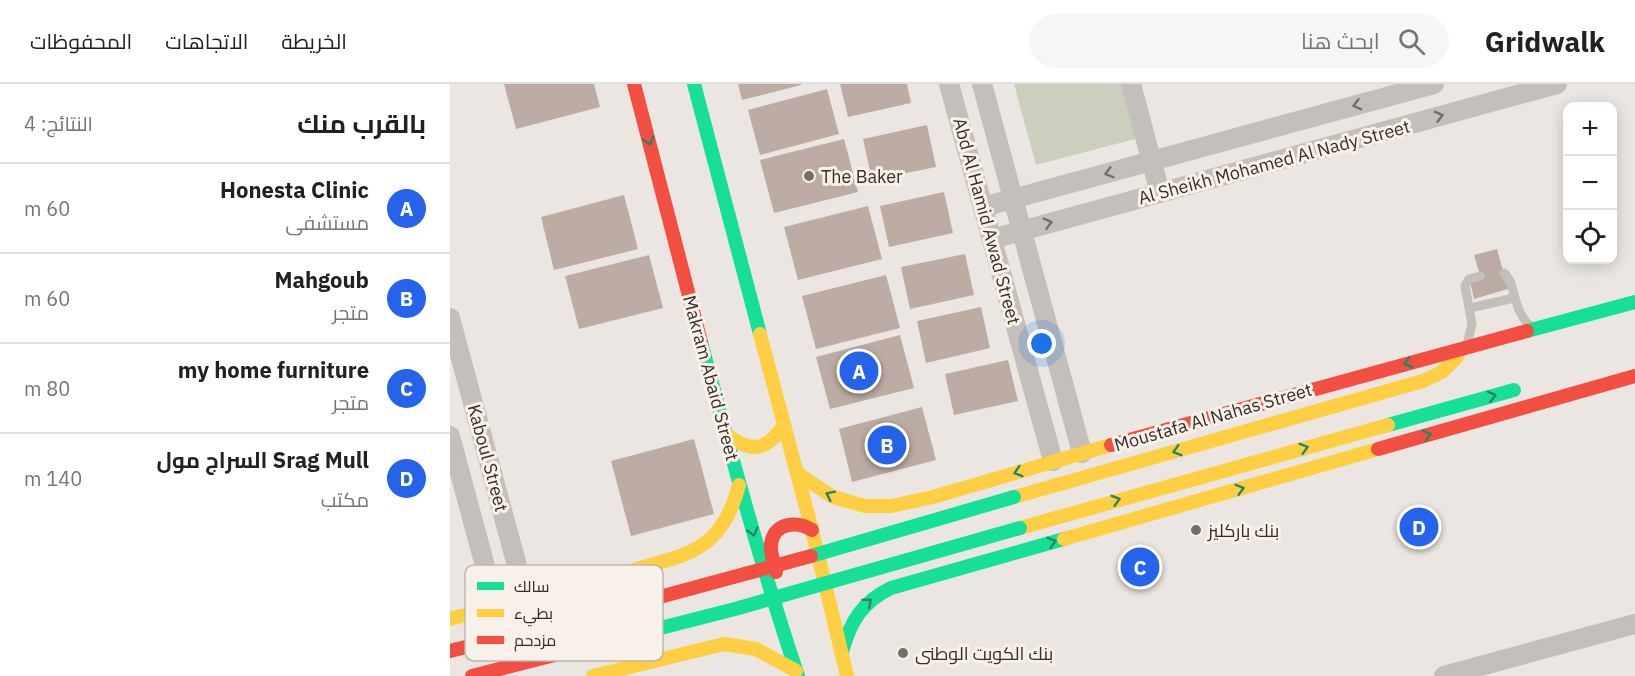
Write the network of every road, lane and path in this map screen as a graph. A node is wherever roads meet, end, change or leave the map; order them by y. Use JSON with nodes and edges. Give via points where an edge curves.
{"nodes":[{"id":1,"x":634,"y":84,"type":"edge"},
{"id":2,"x":694,"y":84,"type":"edge"},
{"id":3,"x":949,"y":84,"type":"edge"},
{"id":4,"x":982,"y":84,"type":"edge"},
{"id":5,"x":1131,"y":84,"type":"edge"},
{"id":6,"x":1434,"y":84,"type":"edge"},
{"id":7,"x":1557,"y":84,"type":"edge"},
{"id":8,"x":1151,"y":161,"type":"junction"},
{"id":9,"x":1160,"y":193,"type":"junction"},
{"id":10,"x":1014,"y":199,"type":"junction"},
{"id":11,"x":983,"y":207,"type":"junction"},
{"id":12,"x":1022,"y":230,"type":"junction"},
{"id":13,"x":992,"y":239,"type":"junction"},
{"id":14,"x":1504,"y":273,"type":"dead end"},
{"id":15,"x":1480,"y":276,"type":"dead end"},
{"id":16,"x":1514,"y":298,"type":"junction"},
{"id":17,"x":1635,"y":302,"type":"edge"},
{"id":18,"x":1470,"y":308,"type":"junction"},
{"id":19,"x":450,"y":318,"type":"edge"},
{"id":20,"x":1533,"y":328,"type":"junction"},
{"id":21,"x":1465,"y":347,"type":"junction"},
{"id":22,"x":455,"y":359,"type":"edge"},
{"id":23,"x":1635,"y":376,"type":"edge"},
{"id":24,"x":1564,"y":382,"type":"dead end"},
{"id":25,"x":459,"y":386,"type":"edge"},
{"id":26,"x":1523,"y":389,"type":"dead end"},
{"id":27,"x":783,"y":426,"type":"junction"},
{"id":28,"x":726,"y":434,"type":"junction"},
{"id":29,"x":450,"y":436,"type":"edge"},
{"id":30,"x":1082,"y":453,"type":"junction"},
{"id":31,"x":1053,"y":461,"type":"junction"},
{"id":32,"x":797,"y":473,"type":"junction"},
{"id":33,"x":739,"y":485,"type":"junction"},
{"id":34,"x":933,"y":497,"type":"junction"},
{"id":35,"x":812,"y":530,"type":"junction"},
{"id":36,"x":485,"y":565,"type":"edge"},
{"id":37,"x":516,"y":565,"type":"edge"},
{"id":38,"x":651,"y":565,"type":"edge"},
{"id":39,"x":947,"y":573,"type":"junction"},
{"id":40,"x":769,"y":589,"type":"junction"},
{"id":41,"x":663,"y":596,"type":"edge"},
{"id":42,"x":663,"y":604,"type":"edge"},
{"id":43,"x":465,"y":615,"type":"edge"},
{"id":44,"x":450,"y":619,"type":"edge"},
{"id":45,"x":1635,"y":624,"type":"edge"},
{"id":46,"x":663,"y":627,"type":"edge"},
{"id":47,"x":663,"y":637,"type":"edge"},
{"id":48,"x":465,"y":647,"type":"edge"},
{"id":49,"x":450,"y":651,"type":"edge"},
{"id":50,"x":842,"y":652,"type":"junction"},
{"id":51,"x":663,"y":659,"type":"edge"},
{"id":52,"x":530,"y":661,"type":"edge"},
{"id":53,"x":653,"y":661,"type":"edge"},
{"id":54,"x":797,"y":673,"type":"edge"},
{"id":55,"x":471,"y":676,"type":"edge"},
{"id":56,"x":593,"y":676,"type":"edge"},
{"id":57,"x":847,"y":676,"type":"edge"},
{"id":58,"x":1444,"y":676,"type":"edge"}],
"edges":[{"from":1,"to":28,"type":"main road","name":"Makram Abaid Street","one_way":true},
{"from":2,"to":27,"type":"main road"},
{"from":3,"to":11,"type":"street","name":"Abd Al Hamid Awad Street"},
{"from":4,"to":10,"type":"street","name":"Abd Al Hamid Awad Street"},
{"from":5,"to":8,"type":"street"},
{"from":6,"to":8,"type":"street","name":"Al Sheikh Mohamed Al Nady Street","one_way":true},
{"from":9,"to":7,"type":"street","name":"Al Sheikh Mohamed Al Nady Street","one_way":true},
{"from":8,"to":9,"type":"street"},
{"from":8,"to":10,"type":"street","name":"Al Sheikh Mohamed Al Nady Street","one_way":true},
{"from":12,"to":9,"type":"street","name":"Al Sheikh Mohamed Al Nady Street","one_way":true},
{"from":10,"to":11,"type":"street","name":"Al Sheikh Mohamed Al Nady Street"},
{"from":10,"to":12,"type":"street","name":"Abd Al Hamid Awad Street"},
{"from":11,"to":13,"type":"street","name":"Abd Al Hamid Awad Street"},
{"from":12,"to":13,"type":"street","name":"Al Sheikh Mohamed Al Nady Street"},
{"from":12,"to":30,"type":"street","name":"Abd Al Hamid Awad Street"},
{"from":13,"to":31,"type":"street","name":"Abd Al Hamid Awad Street"},
{"from":14,"to":16,"type":"lane"},
{"from":15,"to":18,"type":"lane","via":[[1470,279],[1465,286]]},
{"from":16,"to":18,"type":"lane"},
{"from":16,"to":20,"type":"lane","via":[[1521,315]]},
{"from":17,"to":20,"type":"main road","name":"Moustafa Al Nahas Street"},
{"from":18,"to":21,"type":"lane","via":[[1471,332]]},
{"from":19,"to":22,"type":"street","name":"Kaboul Street"},
{"from":20,"to":21,"type":"main road","name":"Moustafa Al Nahas Street"},
{"from":21,"to":30,"type":"main road","name":"Moustafa Al Nahas Street","one_way":true},
{"from":21,"to":41,"type":"main road","one_way":true,"bridge":true,"via":[[1442,372],[1423,381]]},
{"from":22,"to":25,"type":"street","name":"Kaboul Street"},
{"from":23,"to":24,"type":"main road"},
{"from":39,"to":23,"type":"main road","one_way":true},
{"from":25,"to":37,"type":"street","name":"Kaboul Street"},
{"from":46,"to":26,"type":"main road","one_way":true,"bridge":true},
{"from":27,"to":28,"type":"main road","via":[[776,438],[764,446],[750,448],[737,444]]},
{"from":27,"to":32,"type":"main road"},
{"from":28,"to":33,"type":"main road","name":"Makram Abaid Street"},
{"from":29,"to":36,"type":"street","name":"Kaboul Street"},
{"from":30,"to":31,"type":"main road","name":"Moustafa Al Nahas Street"},
{"from":31,"to":34,"type":"main road","name":"Moustafa Al Nahas Street","one_way":true},
{"from":34,"to":32,"type":"main road","name":"Moustafa Al Nahas Street","one_way":true,"via":[[891,506],[865,506],[833,497]]},
{"from":32,"to":35,"type":"main road"},
{"from":33,"to":38,"type":"main road","via":[[724,524],[705,543]]},
{"from":33,"to":40,"type":"main road","name":"Makram Abaid Street","one_way":true},
{"from":34,"to":39,"type":"main road","via":[[923,514],[922,543],[932,560]]},
{"from":35,"to":40,"type":"main road","via":[[790,523],[777,531],[771,546],[777,578]]},
{"from":35,"to":50,"type":"main road"},
{"from":50,"to":39,"type":"main road","one_way":true,"via":[[851,621],[867,601],[891,588]]},
{"from":40,"to":54,"type":"main road","name":"Makram Abaid Street"},
{"from":42,"to":47,"type":"main road"},
{"from":43,"to":44,"type":"main road"},
{"from":45,"to":58,"type":"street"},
{"from":48,"to":49,"type":"main road","one_way":true,"bridge":true},
{"from":50,"to":57,"type":"main road"},
{"from":51,"to":54,"type":"main road","via":[[724,644],[756,649]]},
{"from":55,"to":52,"type":"main road","one_way":true,"bridge":true},
{"from":53,"to":56,"type":"main road"}]}
